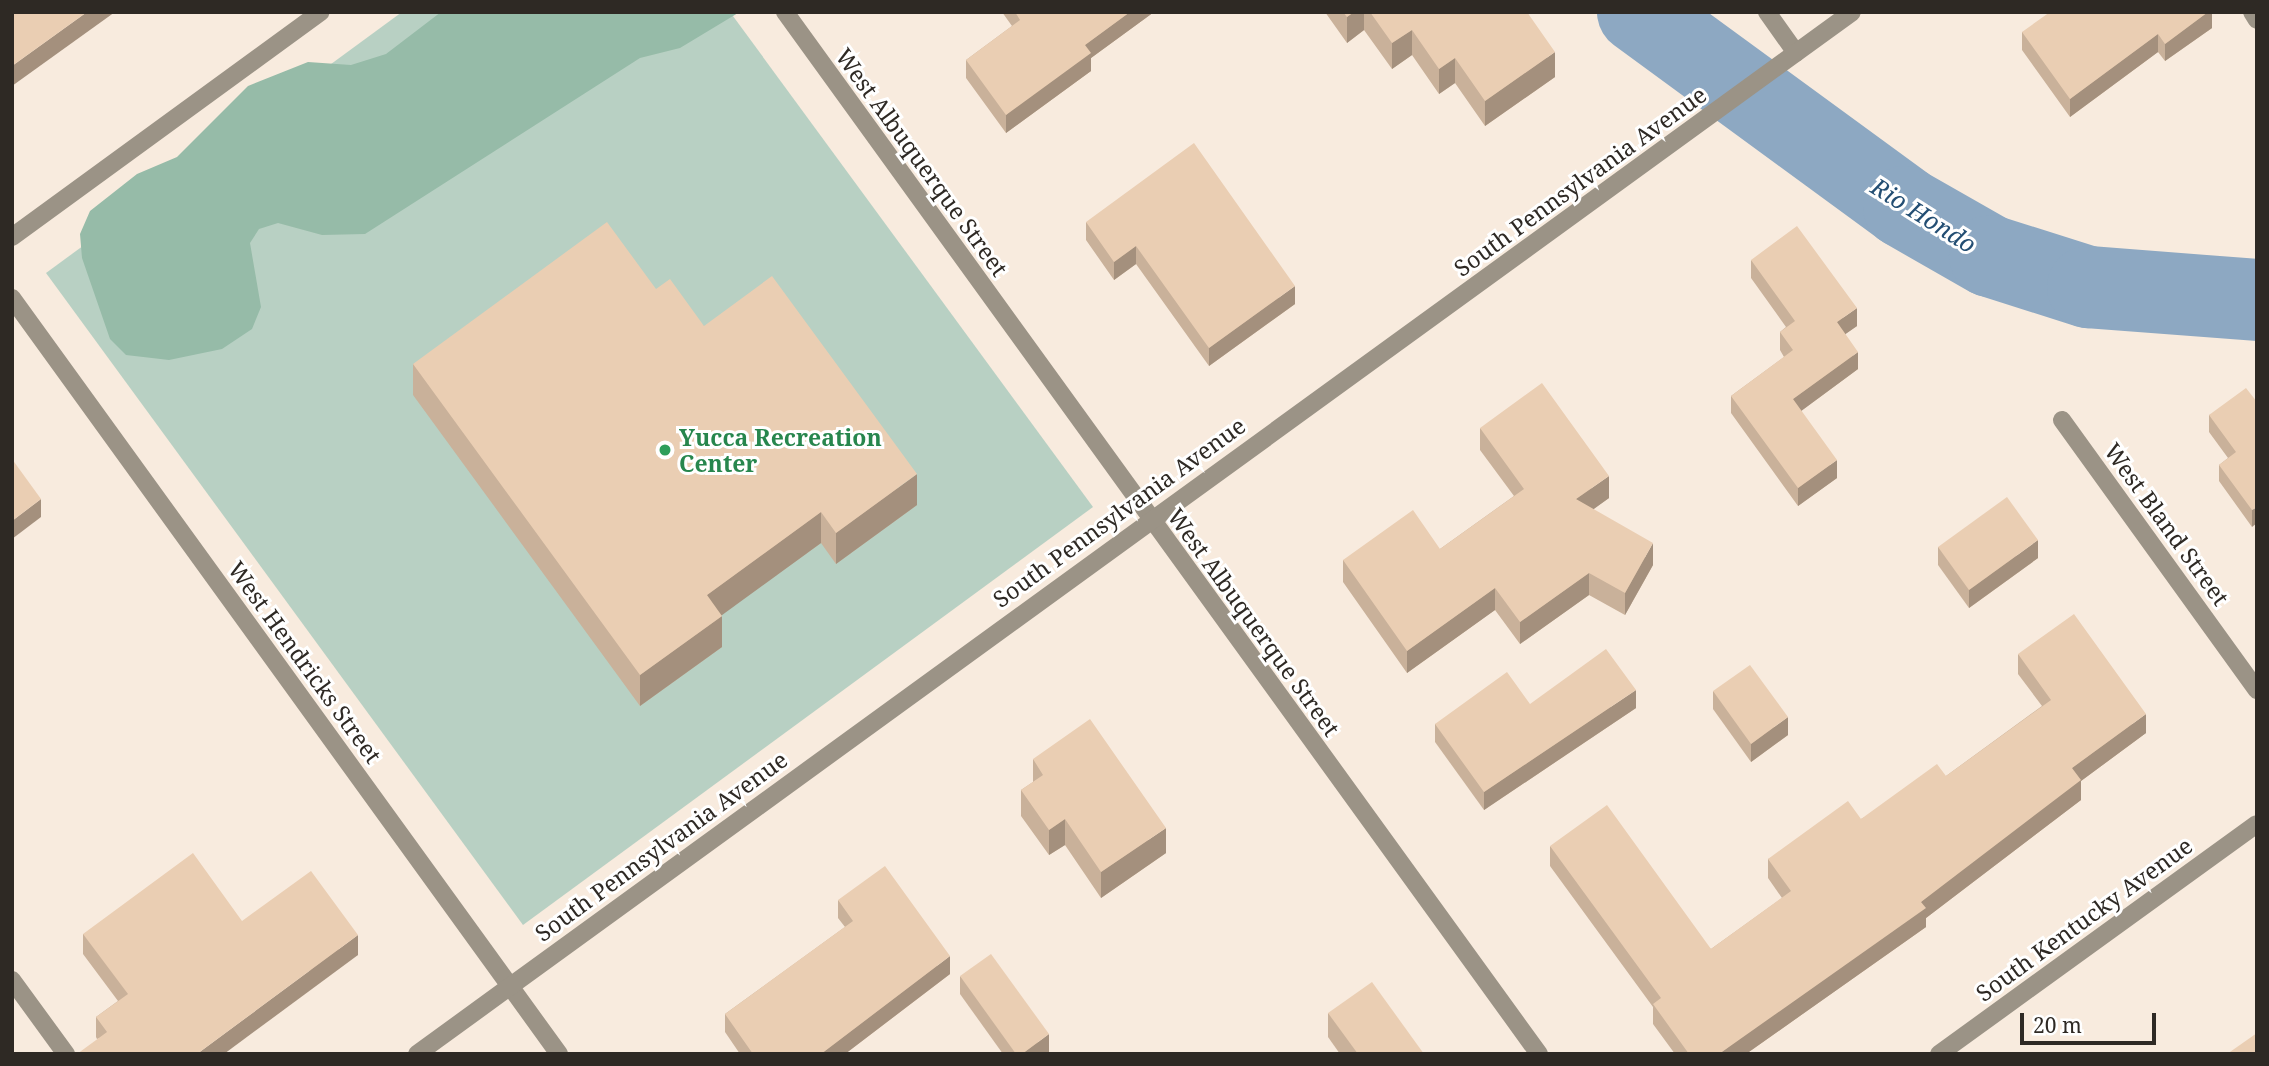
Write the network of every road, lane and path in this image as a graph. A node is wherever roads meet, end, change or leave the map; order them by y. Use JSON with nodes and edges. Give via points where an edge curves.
{"nodes":[{"id":1,"x":321,"y":12,"type":"edge"},
{"id":2,"x":785,"y":12,"type":"edge"},
{"id":3,"x":1767,"y":12,"type":"edge"},
{"id":4,"x":1852,"y":12,"type":"edge"},
{"id":5,"x":2252,"y":12,"type":"edge"},
{"id":6,"x":2257,"y":20,"type":"edge"},
{"id":7,"x":1796,"y":53,"type":"junction"},
{"id":8,"x":12,"y":237,"type":"edge"},
{"id":9,"x":12,"y":298,"type":"edge"},
{"id":10,"x":2063,"y":420,"type":"dead end"},
{"id":11,"x":1150,"y":520,"type":"junction"},
{"id":12,"x":2257,"y":690,"type":"edge"},
{"id":13,"x":2257,"y":824,"type":"edge"},
{"id":14,"x":12,"y":980,"type":"edge"},
{"id":15,"x":510,"y":986,"type":"junction"},
{"id":16,"x":66,"y":1054,"type":"edge"},
{"id":17,"x":417,"y":1054,"type":"edge"},
{"id":18,"x":559,"y":1054,"type":"edge"},
{"id":19,"x":1539,"y":1054,"type":"edge"},
{"id":20,"x":1939,"y":1054,"type":"edge"}],
"edges":[{"from":1,"to":8,"type":"street"},
{"from":2,"to":11,"type":"street","name":"West Albuquerque Street"},
{"from":3,"to":7,"type":"street"},
{"from":4,"to":7,"type":"street","name":"South Pennsylvania Avenue"},
{"from":5,"to":6,"type":"street"},
{"from":7,"to":11,"type":"street","name":"South Pennsylvania Avenue"},
{"from":9,"to":15,"type":"street","name":"West Hendricks Street"},
{"from":10,"to":12,"type":"street","name":"West Bland Street"},
{"from":11,"to":15,"type":"street","name":"South Pennsylvania Avenue"},
{"from":11,"to":19,"type":"street","name":"West Albuquerque Street"},
{"from":13,"to":20,"type":"street","name":"South Kentucky Avenue"},
{"from":14,"to":16,"type":"street"},
{"from":15,"to":17,"type":"street","name":"South Pennsylvania Avenue"},
{"from":15,"to":18,"type":"street","name":"West Hendricks Street"}]}
